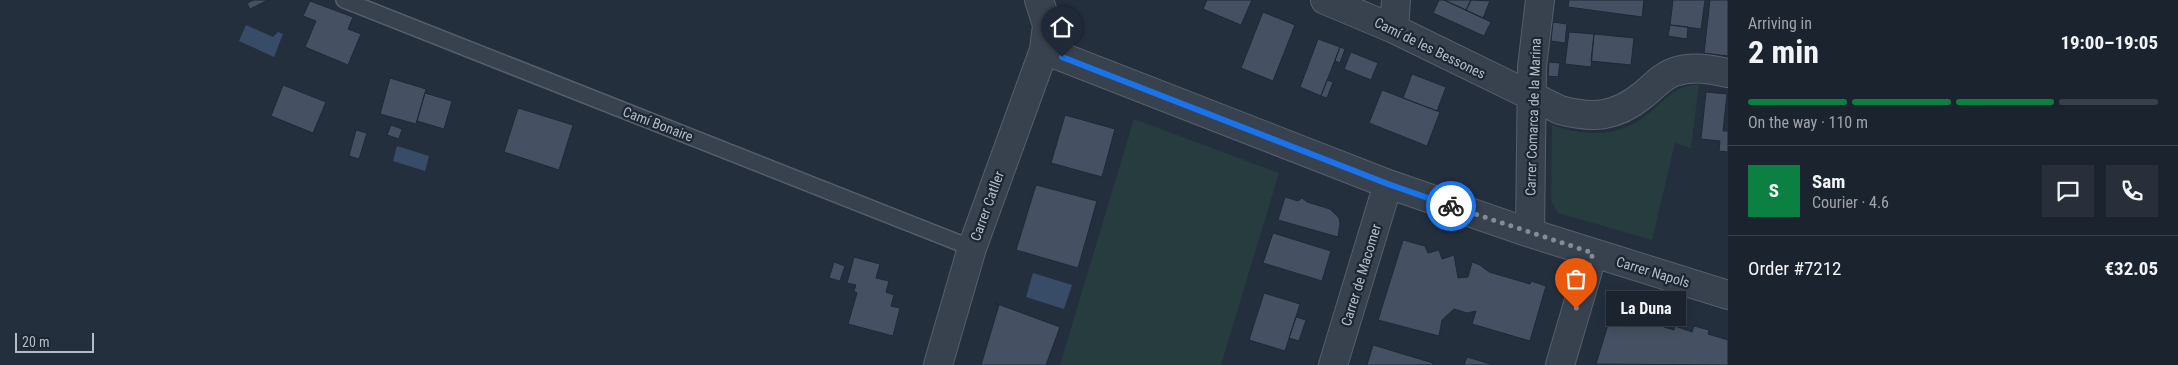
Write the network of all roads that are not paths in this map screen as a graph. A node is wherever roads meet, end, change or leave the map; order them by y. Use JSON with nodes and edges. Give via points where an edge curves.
{"nodes":[{"id":1,"x":344,"y":0,"type":"edge"},
{"id":2,"x":1039,"y":0,"type":"edge"},
{"id":3,"x":1326,"y":0,"type":"edge"},
{"id":4,"x":1396,"y":0,"type":"edge"},
{"id":5,"x":1540,"y":0,"type":"edge"},
{"id":6,"x":1394,"y":29,"type":"junction"},
{"id":7,"x":1044,"y":50,"type":"junction"},
{"id":8,"x":1728,"y":73,"type":"edge"},
{"id":9,"x":1533,"y":98,"type":"junction"},
{"id":10,"x":1388,"y":184,"type":"junction"},
{"id":11,"x":1530,"y":233,"type":"junction"},
{"id":12,"x":972,"y":248,"type":"junction"},
{"id":13,"x":1593,"y":253,"type":"junction"},
{"id":14,"x":1728,"y":295,"type":"edge"},
{"id":15,"x":938,"y":365,"type":"edge"},
{"id":16,"x":1333,"y":365,"type":"edge"},
{"id":17,"x":1560,"y":365,"type":"edge"}],
"edges":[{"from":1,"to":12,"type":"lane","name":"Camí Bonaire"},
{"from":2,"to":7,"type":"street","name":"Carrer Catller","via":[[1047,25]]},
{"from":3,"to":6,"type":"street","name":"Camí de les Bessones"},
{"from":4,"to":6,"type":"street"},
{"from":5,"to":9,"type":"street","name":"Carrer Comarca de la Marina","via":[[1533,59]]},
{"from":6,"to":9,"type":"street","name":"Camí de les Bessones"},
{"from":7,"to":10,"type":"street","name":"Carrer Napols"},
{"from":7,"to":12,"type":"street","name":"Carrer Catller"},
{"from":8,"to":9,"type":"street","name":"Camí de les Bessones","via":[[1699,68],[1672,72],[1630,105],[1598,116],[1560,110]]},
{"from":9,"to":11,"type":"street","name":"Carrer Comarca de la Marina"},
{"from":10,"to":11,"type":"street","name":"Carrer Napols"},
{"from":10,"to":16,"type":"street","name":"Carrer de Macomer"},
{"from":11,"to":13,"type":"street","name":"Carrer Napols"},
{"from":12,"to":15,"type":"street","name":"Carrer Catller"},
{"from":13,"to":14,"type":"street","name":"Carrer Napols"},
{"from":13,"to":17,"type":"street"}]}
